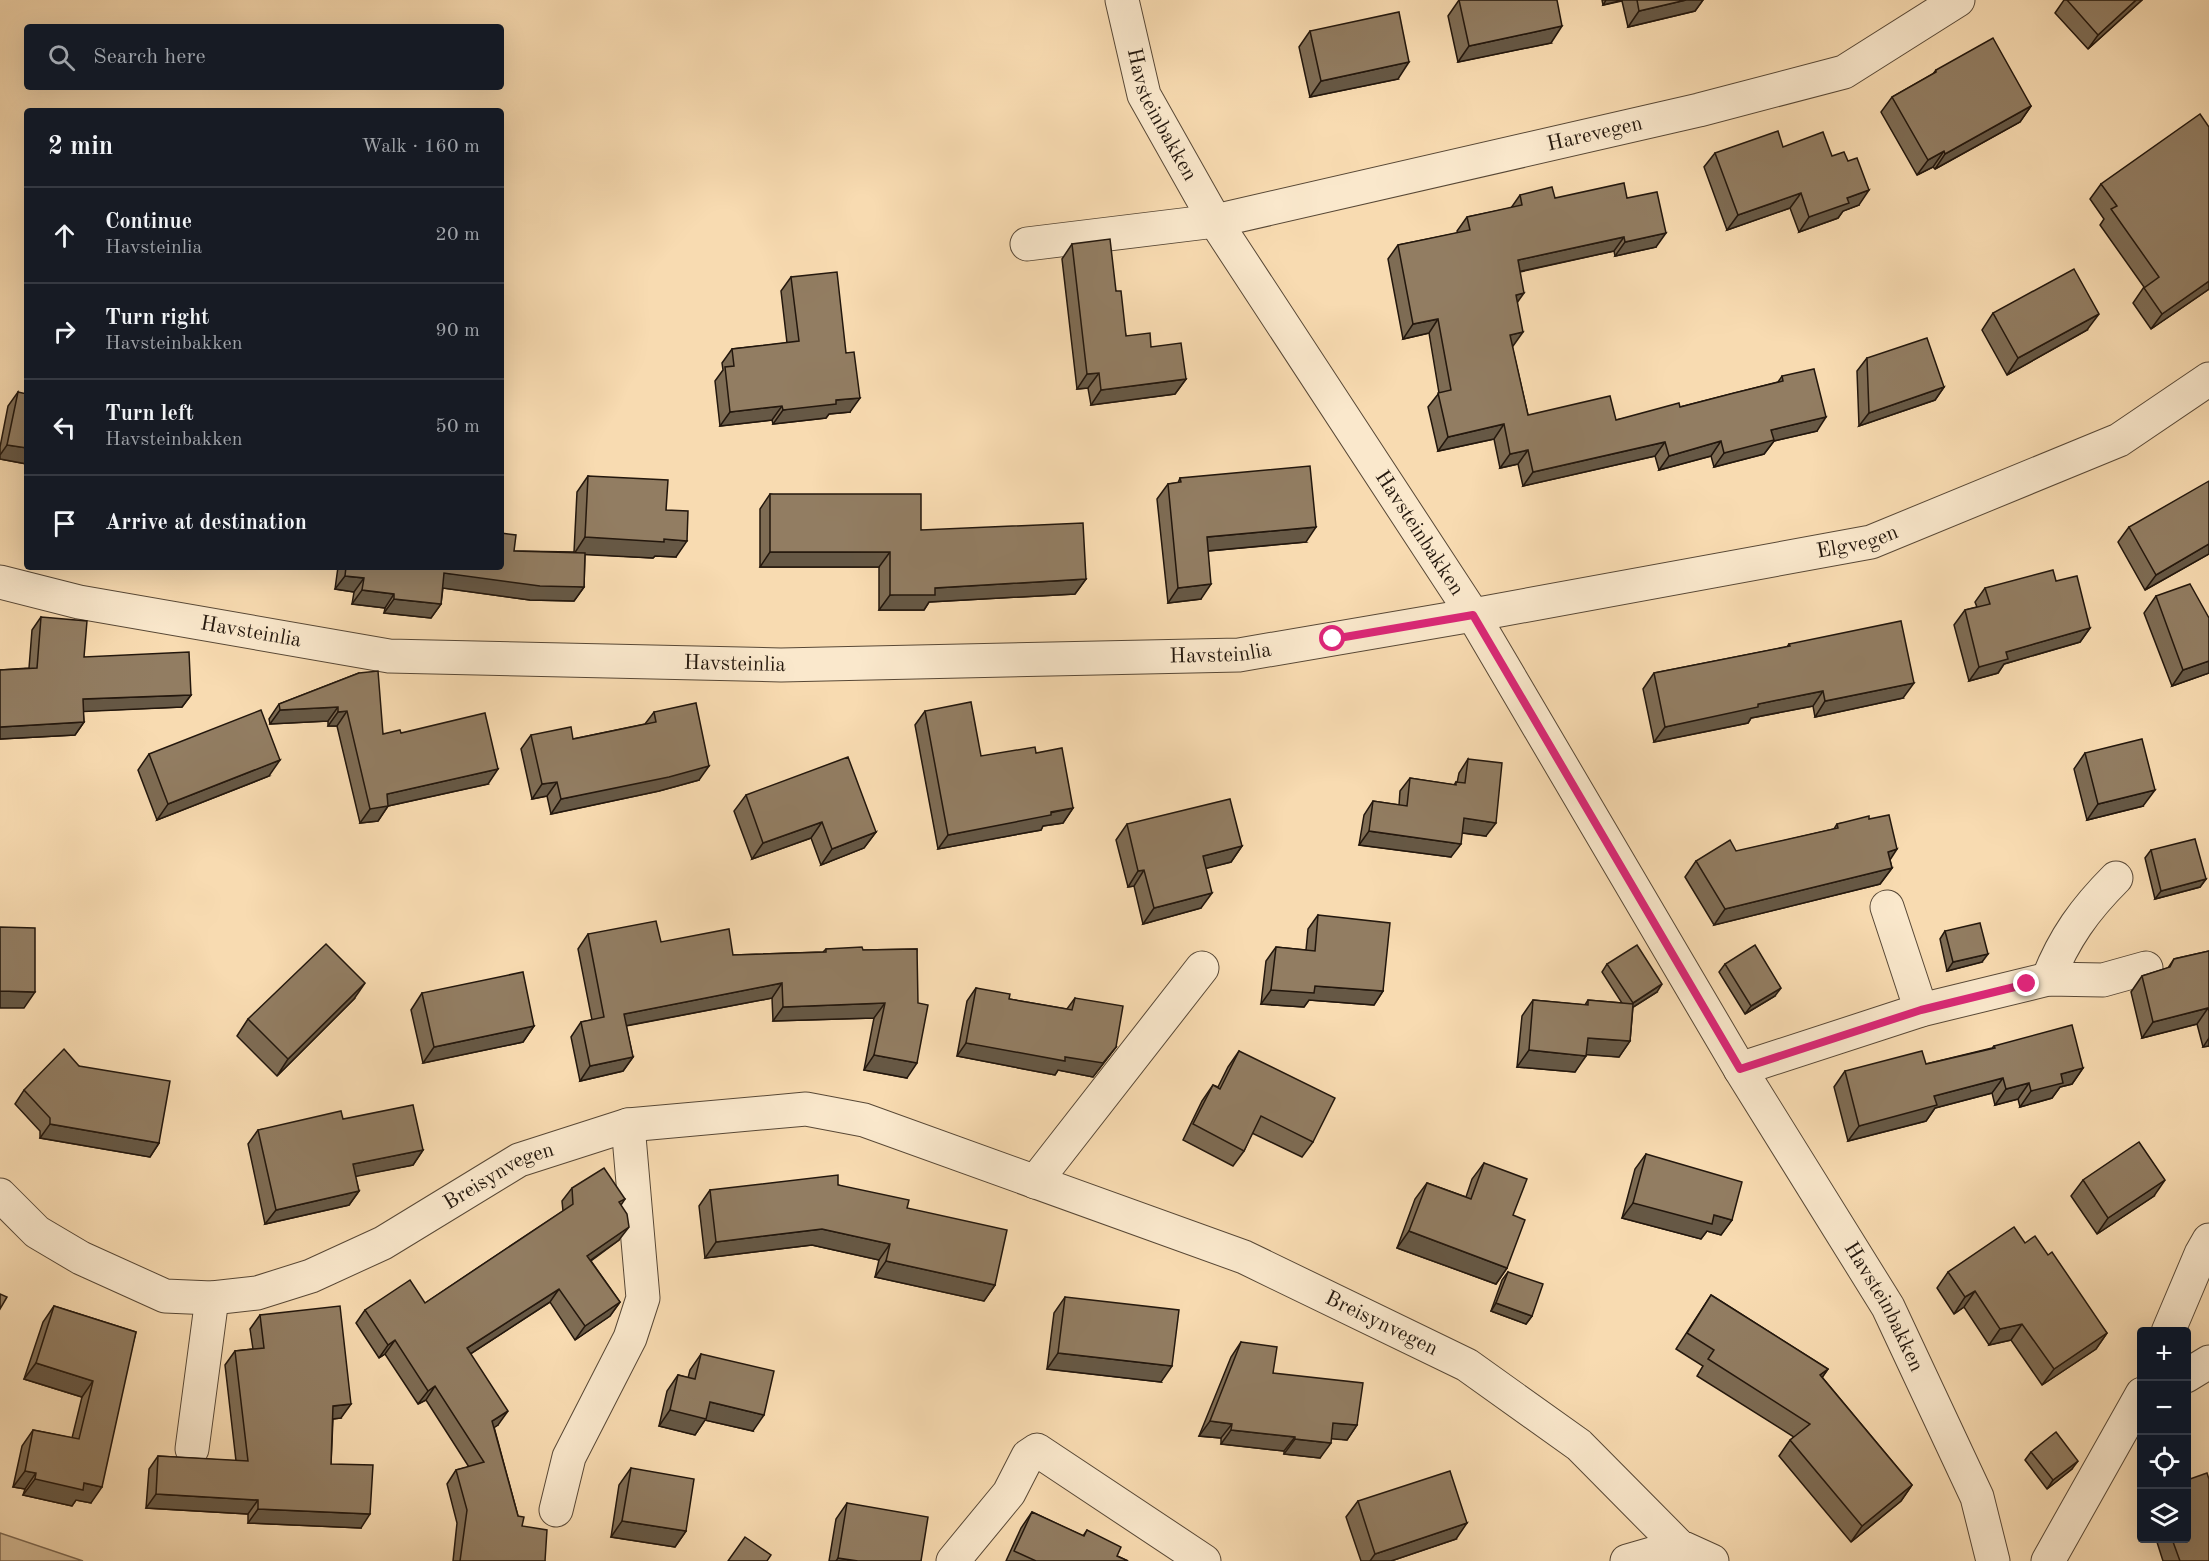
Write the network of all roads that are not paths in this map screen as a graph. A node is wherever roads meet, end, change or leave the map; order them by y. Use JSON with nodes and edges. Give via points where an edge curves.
{"nodes":[{"id":1,"x":1122,"y":0,"type":"edge"},
{"id":2,"x":1958,"y":0,"type":"edge"},
{"id":3,"x":1215,"y":221,"type":"junction"},
{"id":4,"x":1027,"y":244,"type":"dead end"},
{"id":5,"x":2209,"y":379,"type":"edge"},
{"id":6,"x":0,"y":582,"type":"edge"},
{"id":7,"x":1473,"y":615,"type":"junction"},
{"id":8,"x":2116,"y":878,"type":"dead end"},
{"id":9,"x":1887,"y":907,"type":"dead end"},
{"id":10,"x":1202,"y":968,"type":"dead end"},
{"id":11,"x":2146,"y":968,"type":"dead end"},
{"id":12,"x":2048,"y":979,"type":"junction"},
{"id":13,"x":1921,"y":1010,"type":"junction"},
{"id":14,"x":1740,"y":1069,"type":"junction"},
{"id":15,"x":628,"y":1125,"type":"junction"},
{"id":16,"x":1035,"y":1182,"type":"junction"},
{"id":17,"x":0,"y":1195,"type":"edge"},
{"id":18,"x":2209,"y":1240,"type":"edge"},
{"id":19,"x":212,"y":1298,"type":"junction"},
{"id":20,"x":2170,"y":1327,"type":"edge"},
{"id":21,"x":2209,"y":1362,"type":"edge"},
{"id":22,"x":2191,"y":1373,"type":"edge"},
{"id":23,"x":2137,"y":1406,"type":"edge"},
{"id":24,"x":192,"y":1449,"type":"dead end"},
{"id":25,"x":556,"y":1510,"type":"dead end"},
{"id":26,"x":1679,"y":1546,"type":"junction"},
{"id":27,"x":953,"y":1561,"type":"edge"},
{"id":28,"x":1204,"y":1561,"type":"edge"},
{"id":29,"x":1627,"y":1561,"type":"edge"},
{"id":30,"x":1712,"y":1561,"type":"edge"},
{"id":31,"x":1994,"y":1561,"type":"edge"},
{"id":32,"x":2048,"y":1561,"type":"edge"}],
"edges":[{"from":1,"to":3,"type":"street","name":"Havsteinbakken","via":[[1144,95]]},
{"from":2,"to":3,"type":"street","name":"Harevegen","via":[[1844,72],[1699,111]]},
{"from":3,"to":4,"type":"street"},
{"from":3,"to":7,"type":"street","name":"Havsteinbakken"},
{"from":5,"to":7,"type":"street","name":"Elgvegen","via":[[2119,440],[1871,543]]},
{"from":6,"to":7,"type":"street","name":"Havsteinlia","via":[[79,602],[389,656],[746,664],[1239,655]]},
{"from":7,"to":14,"type":"street","name":"Havsteinbakken"},
{"from":8,"to":12,"type":"street","via":[[2090,904],[2058,952]]},
{"from":9,"to":13,"type":"street"},
{"from":10,"to":16,"type":"street"},
{"from":11,"to":12,"type":"street","via":[[2103,980]]},
{"from":12,"to":13,"type":"street"},
{"from":13,"to":14,"type":"street"},
{"from":14,"to":31,"type":"street","name":"Havsteinbakken","via":[[1888,1307],[1977,1497]]},
{"from":15,"to":16,"type":"street","name":"Breisynvegen","via":[[806,1109],[864,1120]]},
{"from":15,"to":19,"type":"street","name":"Breisynvegen","via":[[519,1160],[383,1243],[311,1276],[257,1293]]},
{"from":15,"to":25,"type":"street","via":[[643,1298],[630,1338],[569,1457]]},
{"from":16,"to":26,"type":"street","name":"Breisynvegen","via":[[1244,1257],[1467,1365],[1579,1445]]},
{"from":17,"to":19,"type":"street","name":"Breisynvegen","via":[[38,1232],[81,1258],[165,1296]]},
{"from":18,"to":20,"type":"street"},
{"from":19,"to":24,"type":"street"},
{"from":21,"to":22,"type":"street"},
{"from":23,"to":32,"type":"street"},
{"from":26,"to":29,"type":"street"},
{"from":26,"to":30,"type":"street","name":"Breisynvegen"},
{"from":27,"to":28,"type":"street","via":[[1009,1493],[1028,1456],[1037,1450]]}]}
